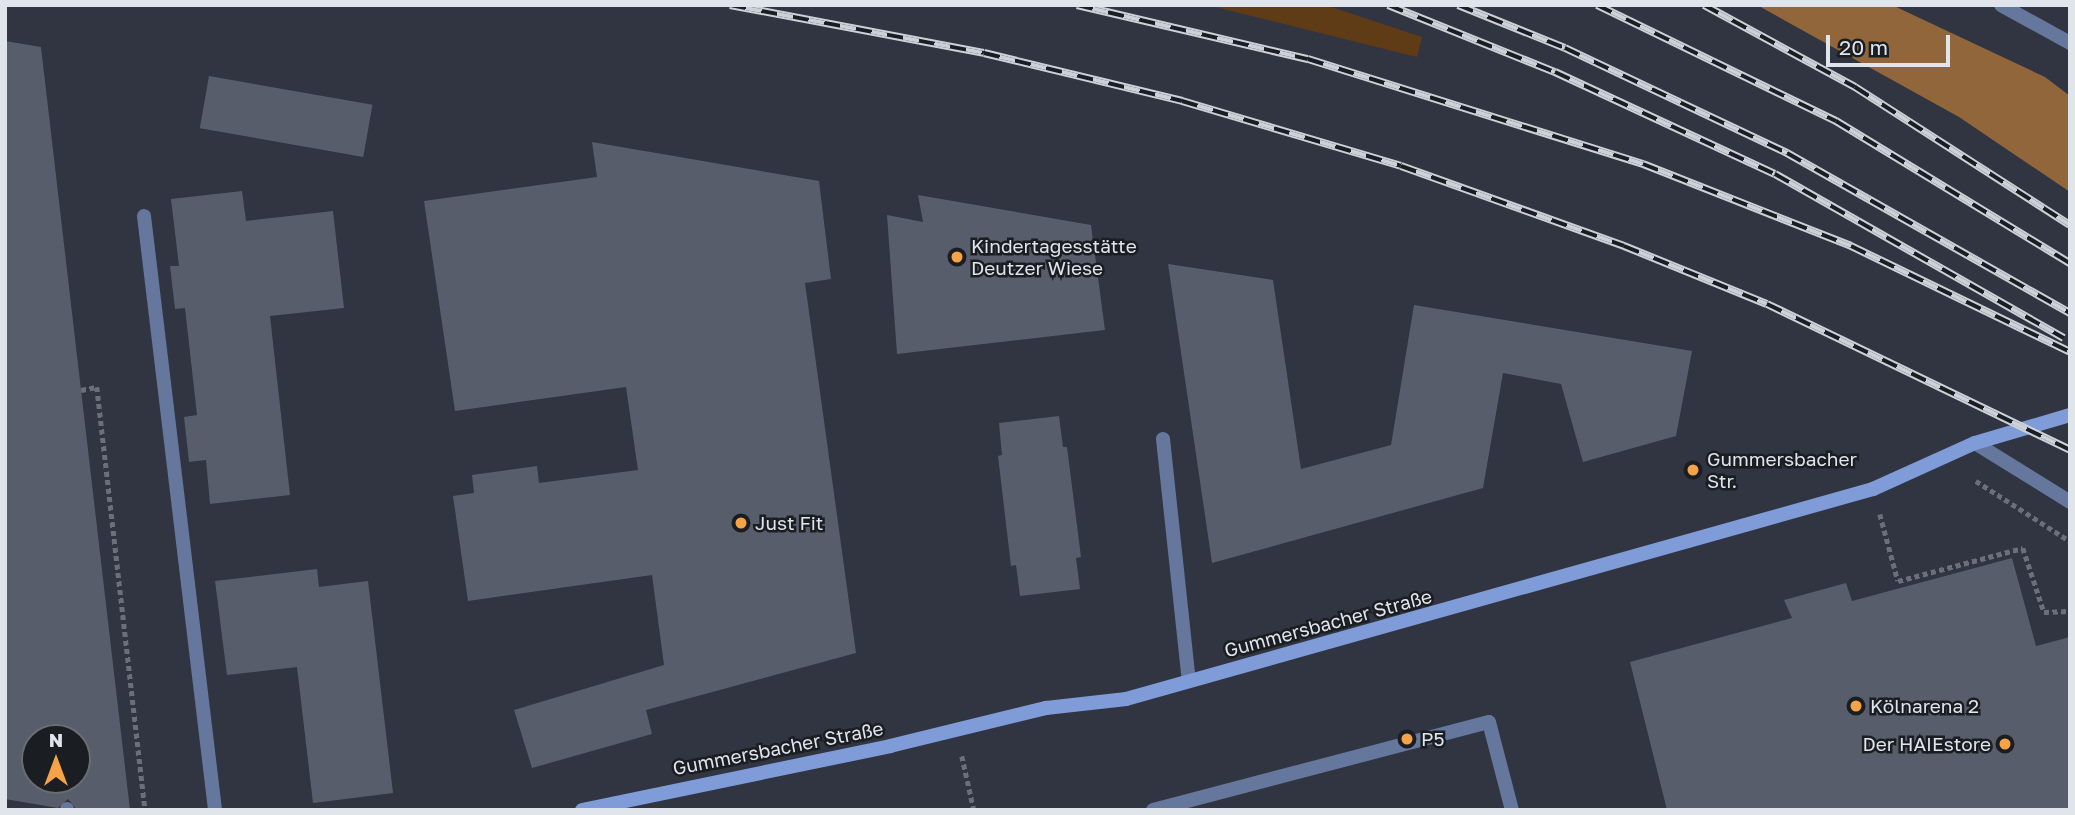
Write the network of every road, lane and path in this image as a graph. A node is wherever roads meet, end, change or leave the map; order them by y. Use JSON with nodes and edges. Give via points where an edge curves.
{"nodes":[{"id":1,"x":2001,"y":5,"type":"edge"},
{"id":2,"x":2070,"y":43,"type":"edge"},
{"id":3,"x":144,"y":216,"type":"dead end"},
{"id":4,"x":81,"y":390,"type":"dead end"},
{"id":5,"x":2070,"y":415,"type":"edge"},
{"id":6,"x":1163,"y":439,"type":"dead end"},
{"id":7,"x":1975,"y":443,"type":"junction"},
{"id":8,"x":1940,"y":458,"type":"junction"},
{"id":9,"x":1873,"y":489,"type":"junction"},
{"id":10,"x":2070,"y":502,"type":"edge"},
{"id":11,"x":2070,"y":541,"type":"edge"},
{"id":12,"x":2070,"y":611,"type":"edge"},
{"id":13,"x":1189,"y":681,"type":"junction"},
{"id":14,"x":956,"y":730,"type":"junction"},
{"id":15,"x":145,"y":810,"type":"edge"},
{"id":16,"x":215,"y":810,"type":"edge"},
{"id":17,"x":582,"y":810,"type":"edge"},
{"id":18,"x":974,"y":810,"type":"edge"},
{"id":19,"x":1153,"y":810,"type":"edge"},
{"id":20,"x":1512,"y":810,"type":"edge"}],
"edges":[{"from":1,"to":2,"type":"lane"},
{"from":3,"to":16,"type":"lane"},
{"from":4,"to":15,"type":"path","via":[[97,387]]},
{"from":5,"to":7,"type":"street","name":"Gummersbacher Straße"},
{"from":6,"to":13,"type":"lane"},
{"from":7,"to":8,"type":"street","name":"Gummersbacher Straße"},
{"from":7,"to":10,"type":"lane"},
{"from":8,"to":9,"type":"street","name":"Gummersbacher Straße"},
{"from":8,"to":11,"type":"path"},
{"from":9,"to":12,"type":"path","via":[[1898,580],[2022,548],[2044,612]]},
{"from":9,"to":13,"type":"street","name":"Gummersbacher Straße"},
{"from":13,"to":14,"type":"street","name":"Gummersbacher Straße","via":[[1126,699],[1046,708]]},
{"from":14,"to":17,"type":"street","name":"Gummersbacher Straße"},
{"from":14,"to":18,"type":"path"},
{"from":19,"to":20,"type":"lane","via":[[1489,722]]}]}
